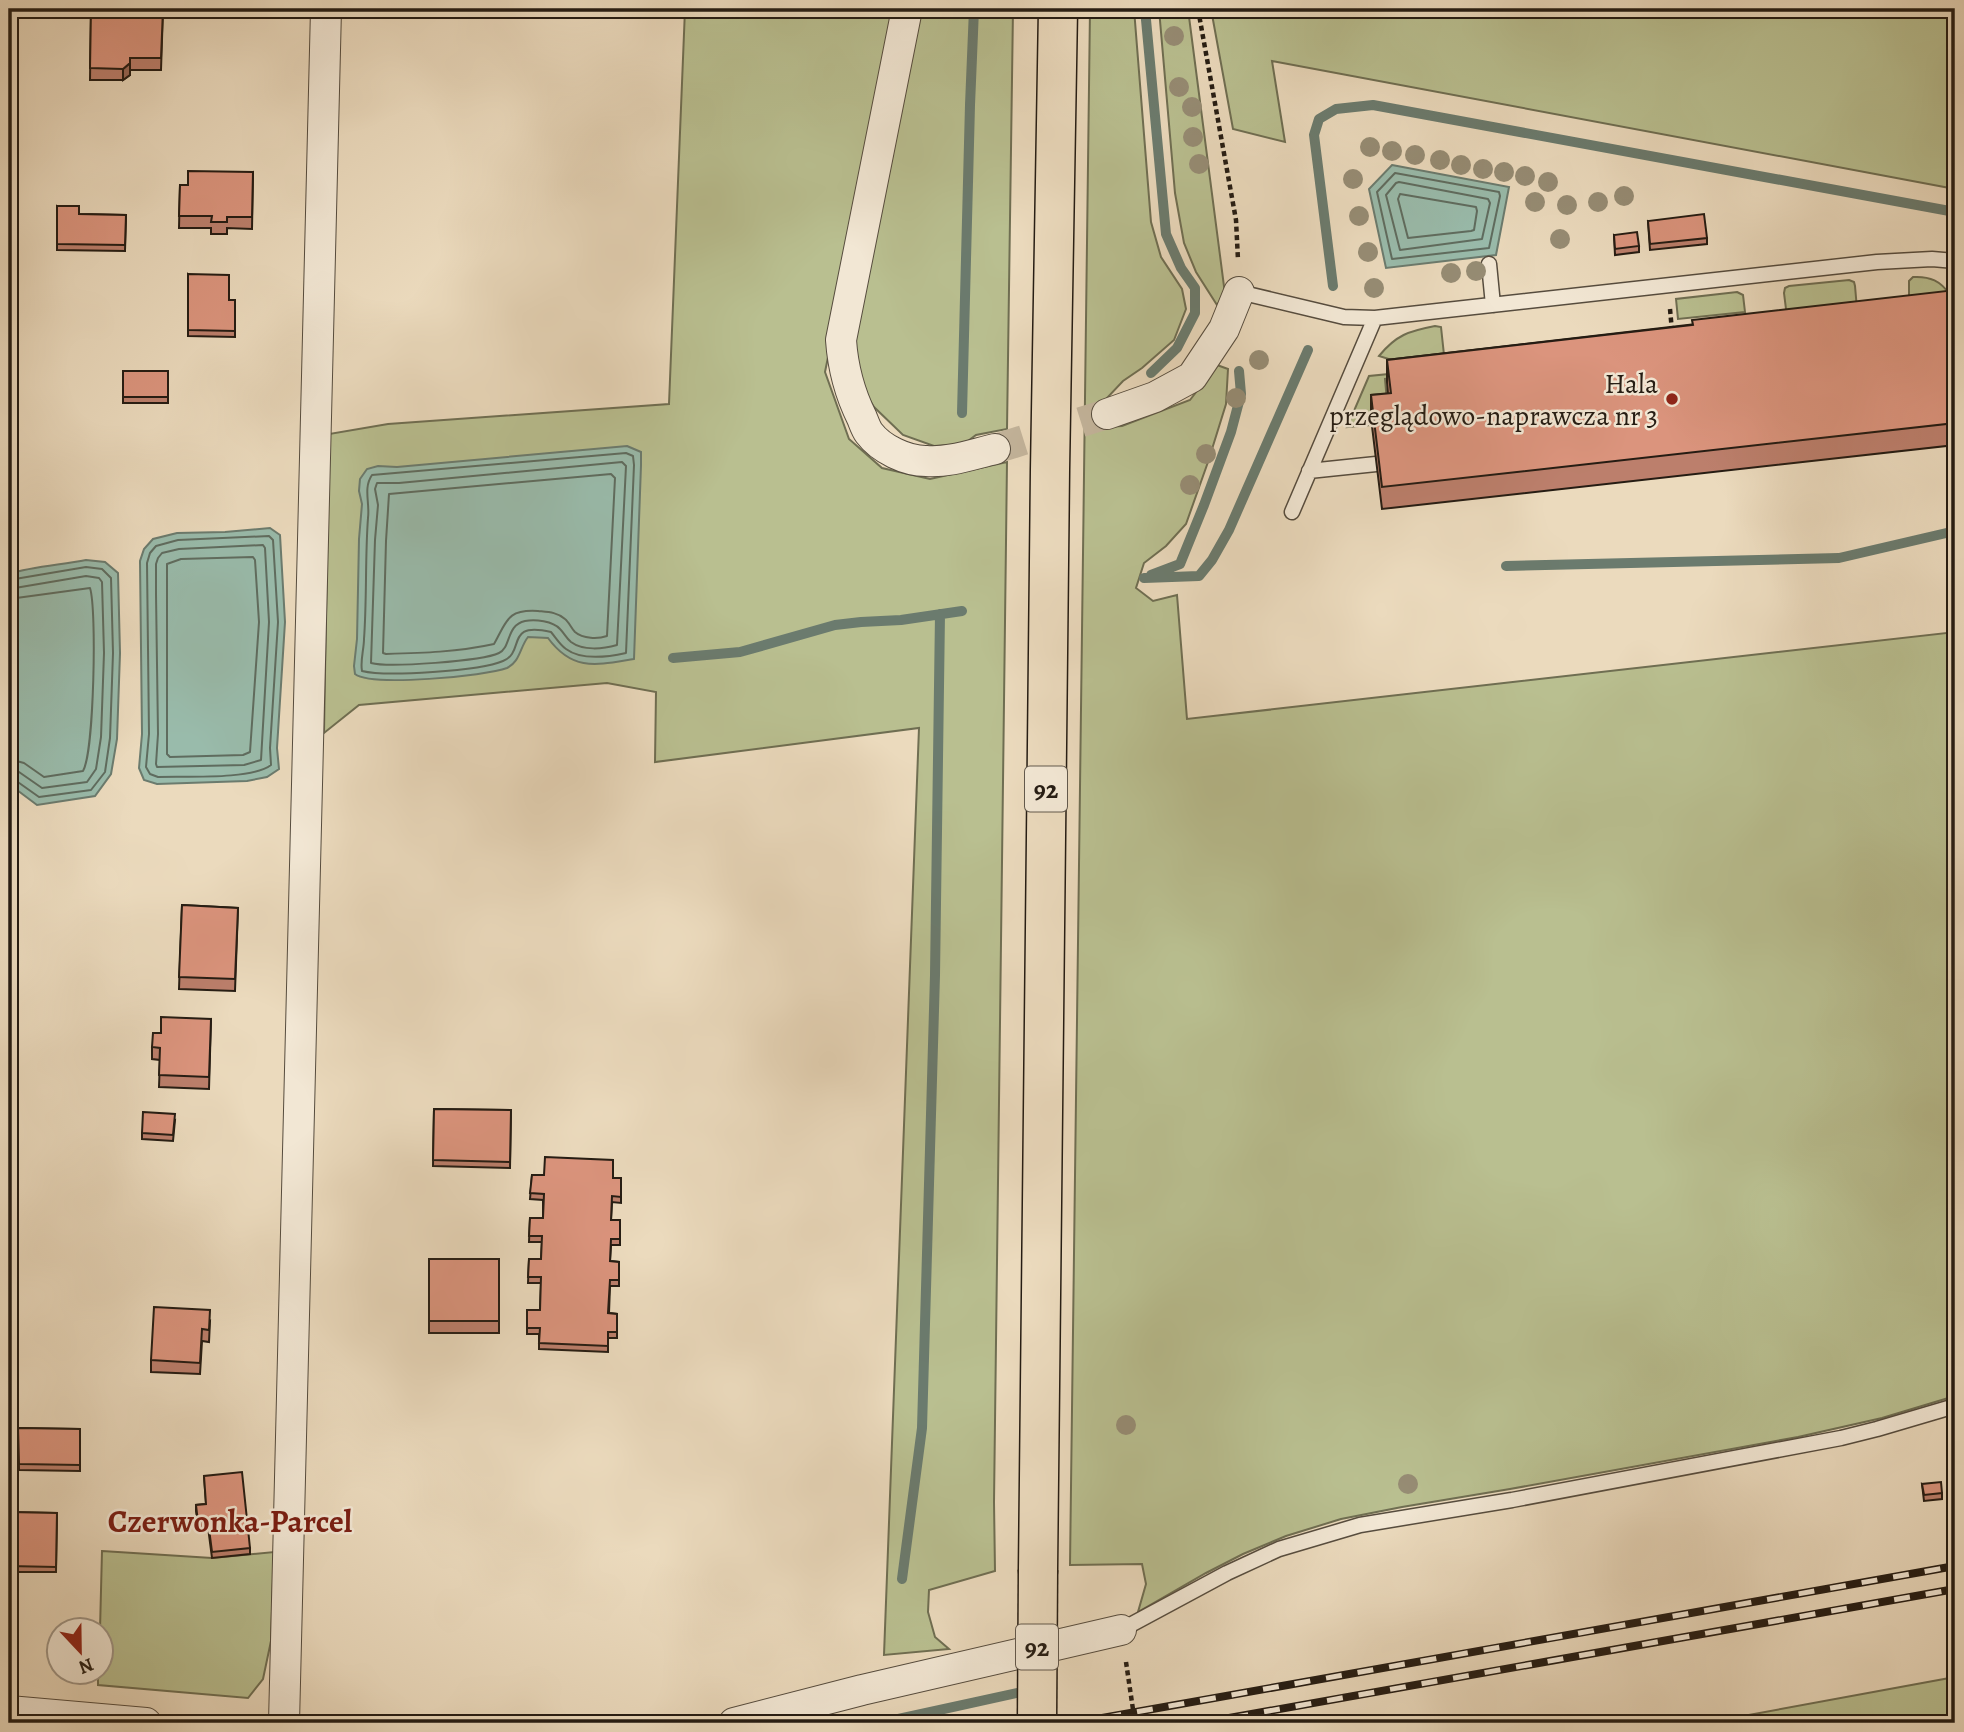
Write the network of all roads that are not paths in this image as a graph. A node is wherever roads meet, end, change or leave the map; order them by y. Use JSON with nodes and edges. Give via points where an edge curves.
{"nodes":[{"id":1,"x":326,"y":9,"type":"edge"},
{"id":2,"x":906,"y":9,"type":"edge"},
{"id":3,"x":1058,"y":9,"type":"edge"},
{"id":4,"x":1955,"y":261,"type":"edge"},
{"id":5,"x":1489,"y":264,"type":"dead end"},
{"id":6,"x":1239,"y":292,"type":"joint"},
{"id":7,"x":1493,"y":305,"type":"junction"},
{"id":8,"x":1375,"y":318,"type":"junction"},
{"id":9,"x":1107,"y":414,"type":"tunnel mouth"},
{"id":10,"x":995,"y":449,"type":"tunnel mouth"},
{"id":11,"x":1376,"y":464,"type":"edge"},
{"id":12,"x":1309,"y":471,"type":"junction"},
{"id":13,"x":1292,"y":512,"type":"dead end"},
{"id":14,"x":1955,"y":1406,"type":"edge"},
{"id":15,"x":1121,"y":1630,"type":"joint"},
{"id":16,"x":9,"y":1712,"type":"edge"},
{"id":17,"x":146,"y":1723,"type":"edge"},
{"id":18,"x":284,"y":1723,"type":"edge"},
{"id":19,"x":734,"y":1723,"type":"edge"},
{"id":20,"x":1037,"y":1723,"type":"edge"}],
"edges":[{"from":1,"to":18,"type":"street"},
{"from":2,"to":10,"type":"street","via":[[841,340],[843,366],[869,433],[886,448],[911,460],[929,462]]},
{"from":3,"to":20,"type":"main road","number":"92","bridge":true},
{"from":4,"to":7,"type":"lane","via":[[1877,262]]},
{"from":5,"to":7,"type":"lane"},
{"from":6,"to":8,"type":"lane","via":[[1344,317]]},
{"from":6,"to":9,"type":"street","via":[[1224,328],[1192,377],[1155,397]]},
{"from":7,"to":8,"type":"lane"},
{"from":8,"to":12,"type":"lane"},
{"from":11,"to":12,"type":"lane"},
{"from":12,"to":13,"type":"lane"},
{"from":14,"to":15,"type":"lane","via":[[1841,1438],[1360,1525],[1279,1549]]},
{"from":15,"to":19,"type":"street"},
{"from":16,"to":17,"type":"street"}]}
